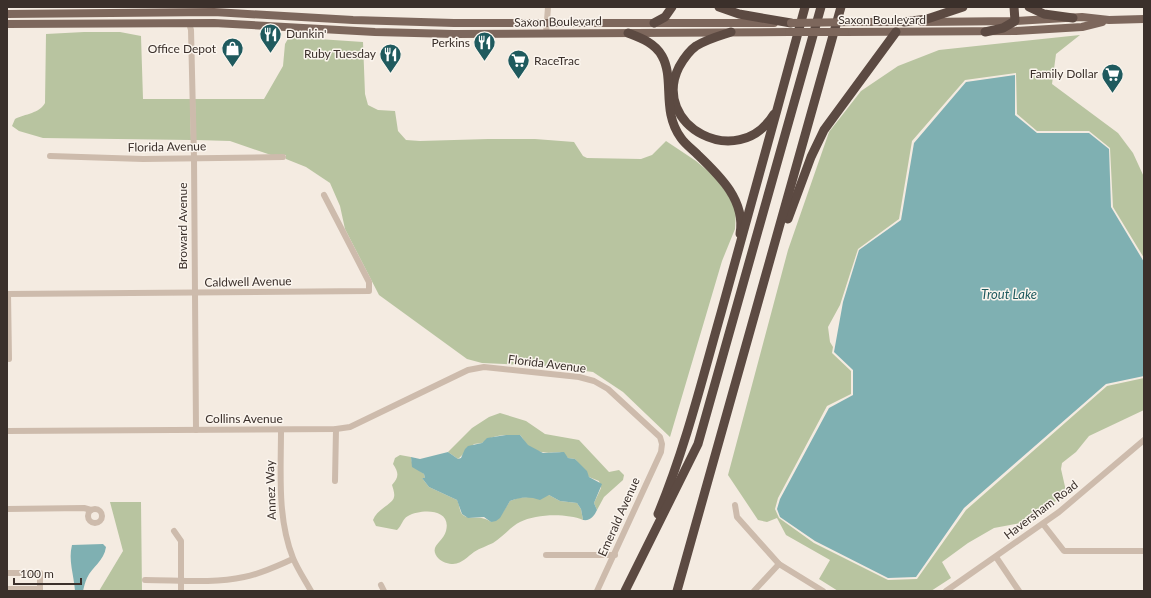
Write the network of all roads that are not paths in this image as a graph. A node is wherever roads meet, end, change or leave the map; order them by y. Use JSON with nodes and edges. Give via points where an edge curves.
{"nodes":[{"id":1,"x":548,"y":7,"type":"edge"},
{"id":2,"x":672,"y":7,"type":"edge"},
{"id":3,"x":718,"y":7,"type":"edge"},
{"id":4,"x":806,"y":7,"type":"edge"},
{"id":5,"x":821,"y":7,"type":"edge"},
{"id":6,"x":841,"y":7,"type":"edge"},
{"id":7,"x":963,"y":7,"type":"edge"},
{"id":8,"x":1014,"y":7,"type":"edge"},
{"id":9,"x":1029,"y":7,"type":"edge"},
{"id":10,"x":188,"y":9,"type":"edge"},
{"id":11,"x":7,"y":14,"type":"edge"},
{"id":12,"x":1073,"y":18,"type":"junction"},
{"id":13,"x":1144,"y":19,"type":"edge"},
{"id":14,"x":1109,"y":20,"type":"junction"},
{"id":15,"x":376,"y":21,"type":"junction"},
{"id":16,"x":1015,"y":21,"type":"junction"},
{"id":17,"x":393,"y":22,"type":"junction"},
{"id":18,"x":904,"y":22,"type":"junction"},
{"id":19,"x":189,"y":23,"type":"junction"},
{"id":20,"x":546,"y":23,"type":"junction"},
{"id":21,"x":654,"y":23,"type":"junction"},
{"id":22,"x":791,"y":23,"type":"junction"},
{"id":23,"x":7,"y":24,"type":"edge"},
{"id":24,"x":352,"y":31,"type":"junction"},
{"id":25,"x":375,"y":32,"type":"junction"},
{"id":26,"x":731,"y":32,"type":"junction"},
{"id":27,"x":896,"y":32,"type":"junction"},
{"id":28,"x":985,"y":32,"type":"junction"},
{"id":29,"x":628,"y":33,"type":"junction"},
{"id":30,"x":546,"y":34,"type":"junction"},
{"id":31,"x":779,"y":104,"type":"junction"},
{"id":32,"x":50,"y":156,"type":"dead end"},
{"id":33,"x":284,"y":157,"type":"dead end"},
{"id":34,"x":194,"y":158,"type":"junction"},
{"id":35,"x":324,"y":195,"type":"dead end"},
{"id":36,"x":777,"y":242,"type":"junction"},
{"id":37,"x":734,"y":267,"type":"junction"},
{"id":38,"x":8,"y":294,"type":"edge"},
{"id":39,"x":195,"y":294,"type":"junction"},
{"id":40,"x":9,"y":359,"type":"dead end"},
{"id":41,"x":468,"y":370,"type":"joint"},
{"id":42,"x":336,"y":429,"type":"junction"},
{"id":43,"x":196,"y":430,"type":"junction"},
{"id":44,"x":281,"y":430,"type":"junction"},
{"id":45,"x":7,"y":431,"type":"edge"},
{"id":46,"x":1144,"y":440,"type":"edge"},
{"id":47,"x":661,"y":452,"type":"joint"},
{"id":48,"x":335,"y":481,"type":"dead end"},
{"id":49,"x":735,"y":505,"type":"dead end"},
{"id":50,"x":7,"y":509,"type":"edge"},
{"id":51,"x":91,"y":510,"type":"dead end"},
{"id":52,"x":1043,"y":524,"type":"junction"},
{"id":53,"x":174,"y":531,"type":"dead end"},
{"id":54,"x":1144,"y":551,"type":"edge"},
{"id":55,"x":546,"y":555,"type":"dead end"},
{"id":56,"x":615,"y":555,"type":"junction"},
{"id":57,"x":996,"y":557,"type":"junction"},
{"id":58,"x":293,"y":559,"type":"junction"},
{"id":59,"x":779,"y":564,"type":"junction"},
{"id":60,"x":7,"y":573,"type":"edge"},
{"id":61,"x":145,"y":580,"type":"dead end"},
{"id":62,"x":181,"y":580,"type":"junction"},
{"id":63,"x":627,"y":587,"type":"edge"},
{"id":64,"x":7,"y":588,"type":"edge"},
{"id":65,"x":40,"y":590,"type":"edge"},
{"id":66,"x":181,"y":591,"type":"edge"},
{"id":67,"x":311,"y":591,"type":"edge"},
{"id":68,"x":597,"y":591,"type":"edge"},
{"id":69,"x":677,"y":591,"type":"edge"},
{"id":70,"x":754,"y":591,"type":"edge"},
{"id":71,"x":822,"y":591,"type":"edge"},
{"id":72,"x":946,"y":591,"type":"edge"},
{"id":73,"x":1019,"y":591,"type":"edge"}],
"edges":[{"from":1,"to":20,"type":"street"},
{"from":2,"to":21,"type":"highway","via":[[665,17]]},
{"from":3,"to":22,"type":"highway","via":[[739,14]]},
{"from":4,"to":31,"type":"highway"},
{"from":5,"to":63,"type":"highway","via":[[698,444]]},
{"from":6,"to":36,"type":"highway"},
{"from":7,"to":18,"type":"highway","via":[[927,19]]},
{"from":8,"to":16,"type":"highway"},
{"from":9,"to":12,"type":"highway","via":[[1044,14]]},
{"from":10,"to":11,"type":"main road","name":"Saxon Boulevard"},
{"from":10,"to":15,"type":"main road","name":"Saxon Boulevard"},
{"from":10,"to":19,"type":"main road"},
{"from":12,"to":14,"type":"main road","name":"Saxon Boulevard"},
{"from":12,"to":16,"type":"main road","name":"Saxon Boulevard"},
{"from":13,"to":14,"type":"main road","name":"Saxon Boulevard"},
{"from":14,"to":28,"type":"main road","name":"Saxon Boulevard","via":[[1082,27]]},
{"from":15,"to":17,"type":"main road","name":"Saxon Boulevard"},
{"from":15,"to":24,"type":"main road","via":[[370,26]]},
{"from":16,"to":18,"type":"main road","name":"Saxon Boulevard"},
{"from":16,"to":28,"type":"highway","via":[[1003,28]]},
{"from":17,"to":20,"type":"main road","name":"Saxon Boulevard"},
{"from":17,"to":25,"type":"main road"},
{"from":18,"to":22,"type":"main road","name":"Saxon Boulevard","bridge":true},
{"from":19,"to":23,"type":"main road","name":"Saxon Boulevard"},
{"from":19,"to":24,"type":"main road","name":"Saxon Boulevard","via":[[271,25]]},
{"from":19,"to":34,"type":"street","name":"Broward Avenue"},
{"from":20,"to":21,"type":"main road","name":"Saxon Boulevard"},
{"from":20,"to":30,"type":"street"},
{"from":21,"to":22,"type":"main road","name":"Saxon Boulevard"},
{"from":24,"to":25,"type":"main road","name":"Saxon Boulevard"},
{"from":25,"to":30,"type":"main road","name":"Saxon Boulevard"},
{"from":26,"to":27,"type":"main road","name":"Saxon Boulevard","bridge":true},
{"from":26,"to":29,"type":"main road","name":"Saxon Boulevard"},
{"from":26,"to":31,"type":"highway","via":[[697,45],[681,63],[675,78],[674,94],[683,118],[707,138],[734,142],[760,130],[771,119]]},
{"from":27,"to":28,"type":"main road","name":"Saxon Boulevard"},
{"from":27,"to":36,"type":"highway","via":[[824,130]]},
{"from":29,"to":30,"type":"main road","name":"Saxon Boulevard"},
{"from":29,"to":37,"type":"highway","via":[[650,42],[663,56],[667,69],[669,108],[673,124],[681,138],[729,186],[737,202],[741,231]]},
{"from":31,"to":37,"type":"highway"},
{"from":32,"to":34,"type":"street","name":"Florida Avenue"},
{"from":33,"to":34,"type":"street","name":"Florida Avenue"},
{"from":34,"to":39,"type":"street","name":"Broward Avenue"},
{"from":35,"to":39,"type":"street","name":"Caldwell Avenue","via":[[369,282],[369,291]]},
{"from":36,"to":69,"type":"highway"},
{"from":37,"to":63,"type":"highway","via":[[667,493]]},
{"from":38,"to":39,"type":"street","name":"Caldwell Avenue"},
{"from":38,"to":40,"type":"street"},
{"from":39,"to":43,"type":"street","name":"Broward Avenue"},
{"from":41,"to":42,"type":"street","name":"Collins Avenue","via":[[350,427]]},
{"from":41,"to":47,"type":"street","name":"Florida Avenue","via":[[484,367],[579,377],[594,381],[608,389],[660,437]]},
{"from":42,"to":44,"type":"street","name":"Collins Avenue"},
{"from":42,"to":48,"type":"street"},
{"from":43,"to":44,"type":"street","name":"Collins Avenue"},
{"from":43,"to":45,"type":"street","name":"Collins Avenue"},
{"from":44,"to":58,"type":"street","name":"Annez Way","via":[[282,508],[284,528]]},
{"from":46,"to":52,"type":"street","name":"Haversham Road"},
{"from":47,"to":56,"type":"street","name":"Emerald Avenue"},
{"from":49,"to":59,"type":"street","via":[[737,518]]},
{"from":50,"to":51,"type":"street"},
{"from":52,"to":54,"type":"street","via":[[1064,550]]},
{"from":52,"to":57,"type":"street","name":"Haversham Road"},
{"from":53,"to":62,"type":"street","via":[[181,540]]},
{"from":55,"to":56,"type":"street"},
{"from":56,"to":68,"type":"street","name":"Emerald Avenue"},
{"from":57,"to":72,"type":"street","name":"Haversham Road"},
{"from":57,"to":73,"type":"street"},
{"from":58,"to":62,"type":"street","via":[[244,577]]},
{"from":58,"to":67,"type":"street","name":"Annez Way"},
{"from":59,"to":70,"type":"street"},
{"from":59,"to":71,"type":"street"},
{"from":60,"to":65,"type":"street","via":[[40,573]]},
{"from":61,"to":62,"type":"street"},
{"from":62,"to":66,"type":"street"},
{"from":64,"to":65,"type":"street"}]}
